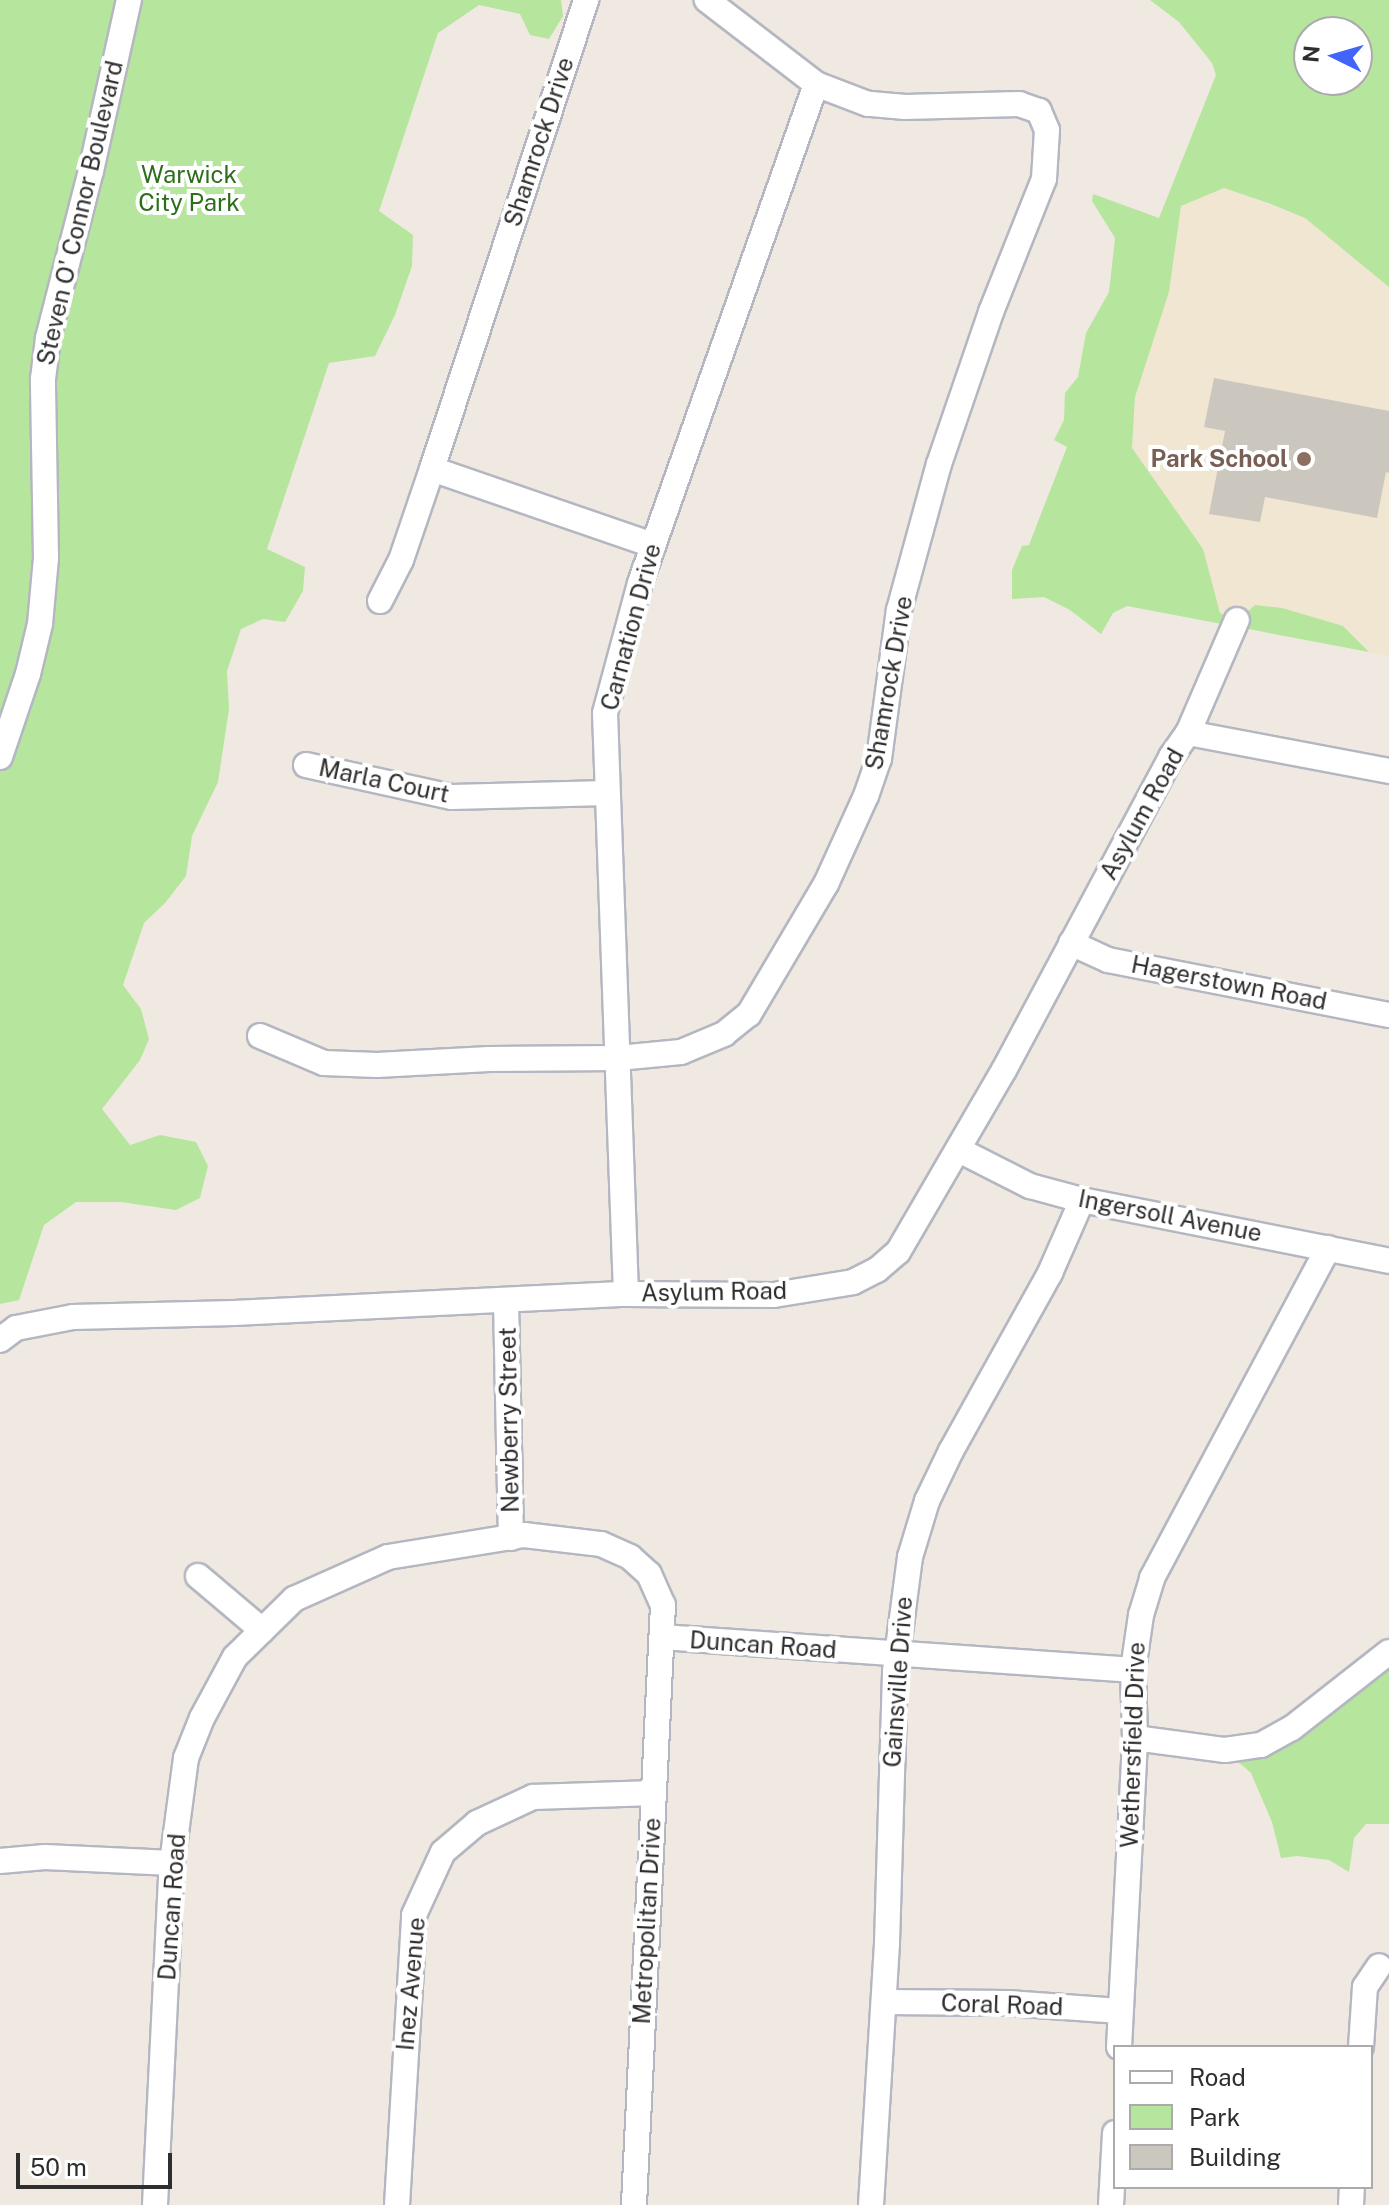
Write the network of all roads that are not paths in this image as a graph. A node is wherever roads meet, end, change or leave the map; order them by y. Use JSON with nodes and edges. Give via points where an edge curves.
{"nodes":[{"id":1,"x":129,"y":0,"type":"edge"},
{"id":2,"x":586,"y":0,"type":"edge"},
{"id":3,"x":707,"y":0,"type":"edge"},
{"id":4,"x":816,"y":84,"type":"junction"},
{"id":5,"x":432,"y":469,"type":"junction"},
{"id":6,"x":653,"y":545,"type":"junction"},
{"id":7,"x":380,"y":601,"type":"dead end"},
{"id":8,"x":1237,"y":620,"type":"dead end"},
{"id":9,"x":1188,"y":733,"type":"junction"},
{"id":10,"x":0,"y":757,"type":"edge"},
{"id":11,"x":306,"y":765,"type":"dead end"},
{"id":12,"x":1389,"y":771,"type":"edge"},
{"id":13,"x":607,"y":793,"type":"junction"},
{"id":14,"x":1071,"y":943,"type":"junction"},
{"id":15,"x":1389,"y":1015,"type":"edge"},
{"id":16,"x":260,"y":1036,"type":"dead end"},
{"id":17,"x":618,"y":1058,"type":"junction"},
{"id":18,"x":959,"y":1150,"type":"junction"},
{"id":19,"x":1082,"y":1200,"type":"junction"},
{"id":20,"x":1328,"y":1248,"type":"junction"},
{"id":21,"x":1389,"y":1261,"type":"edge"},
{"id":22,"x":626,"y":1294,"type":"junction"},
{"id":23,"x":506,"y":1301,"type":"junction"},
{"id":24,"x":1,"y":1335,"type":"edge"},
{"id":25,"x":511,"y":1538,"type":"junction"},
{"id":26,"x":198,"y":1576,"type":"dead end"},
{"id":27,"x":262,"y":1630,"type":"junction"},
{"id":28,"x":663,"y":1637,"type":"junction"},
{"id":29,"x":1389,"y":1652,"type":"edge"},
{"id":30,"x":896,"y":1655,"type":"junction"},
{"id":31,"x":1133,"y":1670,"type":"junction"},
{"id":32,"x":1135,"y":1738,"type":"junction"},
{"id":33,"x":654,"y":1793,"type":"junction"},
{"id":34,"x":0,"y":1861,"type":"edge"},
{"id":35,"x":172,"y":1863,"type":"junction"},
{"id":36,"x":1379,"y":1966,"type":"dead end"},
{"id":37,"x":884,"y":2002,"type":"junction"},
{"id":38,"x":1120,"y":2011,"type":"junction"},
{"id":39,"x":1119,"y":2045,"type":"edge"},
{"id":40,"x":1361,"y":2045,"type":"edge"},
{"id":41,"x":1113,"y":2169,"type":"edge"},
{"id":42,"x":155,"y":2205,"type":"edge"},
{"id":43,"x":397,"y":2205,"type":"edge"},
{"id":44,"x":634,"y":2205,"type":"edge"},
{"id":45,"x":871,"y":2205,"type":"edge"},
{"id":46,"x":1111,"y":2205,"type":"edge"}],
"edges":[{"from":1,"to":10,"type":"street","name":"Steven O' Connor Boulevard","via":[[48,338],[43,379],[46,558],[40,624]]},
{"from":2,"to":5,"type":"street","name":"Shamrock Drive"},
{"from":3,"to":4,"type":"street","name":"Shamrock Drive"},
{"from":4,"to":6,"type":"street","name":"Carnation Drive"},
{"from":4,"to":17,"type":"street","name":"Shamrock Drive","via":[[868,104],[1019,104],[1039,111],[1047,130],[1044,179],[939,464],[899,610],[879,759],[826,884],[749,1014],[724,1034],[681,1052]]},
{"from":5,"to":6,"type":"street"},
{"from":5,"to":7,"type":"street","name":"Shamrock Drive","via":[[401,560]]},
{"from":6,"to":13,"type":"street","name":"Carnation Drive","via":[[605,713]]},
{"from":8,"to":9,"type":"street","name":"Asylum Road"},
{"from":9,"to":12,"type":"street"},
{"from":9,"to":14,"type":"street","name":"Asylum Road"},
{"from":11,"to":13,"type":"street","name":"Marla Court","via":[[452,797]]},
{"from":13,"to":17,"type":"street","name":"Carnation Drive"},
{"from":14,"to":15,"type":"street","name":"Hagerstown Road","via":[[1108,960]]},
{"from":14,"to":18,"type":"street","name":"Asylum Road"},
{"from":16,"to":17,"type":"street","name":"Shamrock Drive","via":[[324,1063]]},
{"from":17,"to":22,"type":"street","name":"Carnation Drive"},
{"from":18,"to":19,"type":"street","name":"Ingersoll Avenue","via":[[1030,1186]]},
{"from":18,"to":22,"type":"street","name":"Asylum Road","via":[[898,1252],[853,1282],[774,1295]]},
{"from":19,"to":20,"type":"street","name":"Ingersoll Avenue"},
{"from":19,"to":30,"type":"street","name":"Gainsville Drive","via":[[1050,1273],[927,1501],[910,1557]]},
{"from":20,"to":21,"type":"street","name":"Ingersoll Avenue"},
{"from":20,"to":31,"type":"street","name":"Wethersfield Drive","via":[[1152,1578],[1136,1635]]},
{"from":22,"to":23,"type":"street","name":"Asylum Road"},
{"from":23,"to":24,"type":"street","name":"Asylum Road","via":[[73,1317]]},
{"from":23,"to":25,"type":"street","name":"Newberry Street"},
{"from":25,"to":27,"type":"street","name":"Duncan Road","via":[[388,1557],[294,1599]]},
{"from":25,"to":28,"type":"street","name":"Duncan Road","via":[[601,1544],[630,1557],[649,1574],[663,1605]]},
{"from":26,"to":27,"type":"street"},
{"from":27,"to":35,"type":"street","name":"Duncan Road","via":[[235,1657],[186,1758]]},
{"from":28,"to":30,"type":"street","name":"Duncan Road"},
{"from":28,"to":33,"type":"street","name":"Metropolitan Drive"},
{"from":29,"to":32,"type":"street","via":[[1292,1728],[1261,1745],[1225,1750]]},
{"from":30,"to":31,"type":"street","name":"Duncan Road"},
{"from":30,"to":37,"type":"street","name":"Gainsville Drive"},
{"from":31,"to":32,"type":"street","name":"Wethersfield Drive"},
{"from":32,"to":38,"type":"street","name":"Wethersfield Drive"},
{"from":33,"to":43,"type":"street","name":"Inez Avenue","via":[[533,1797],[477,1823],[443,1852],[414,1915]]},
{"from":33,"to":44,"type":"street","name":"Metropolitan Drive"},
{"from":34,"to":35,"type":"street","via":[[45,1857]]},
{"from":35,"to":42,"type":"street","name":"Duncan Road"},
{"from":36,"to":40,"type":"street","via":[[1365,1987]]},
{"from":37,"to":38,"type":"street","name":"Coral Road"},
{"from":37,"to":45,"type":"street","name":"Gainsville Drive"},
{"from":38,"to":39,"type":"street","name":"Wethersfield Drive"},
{"from":41,"to":46,"type":"street"}]}
